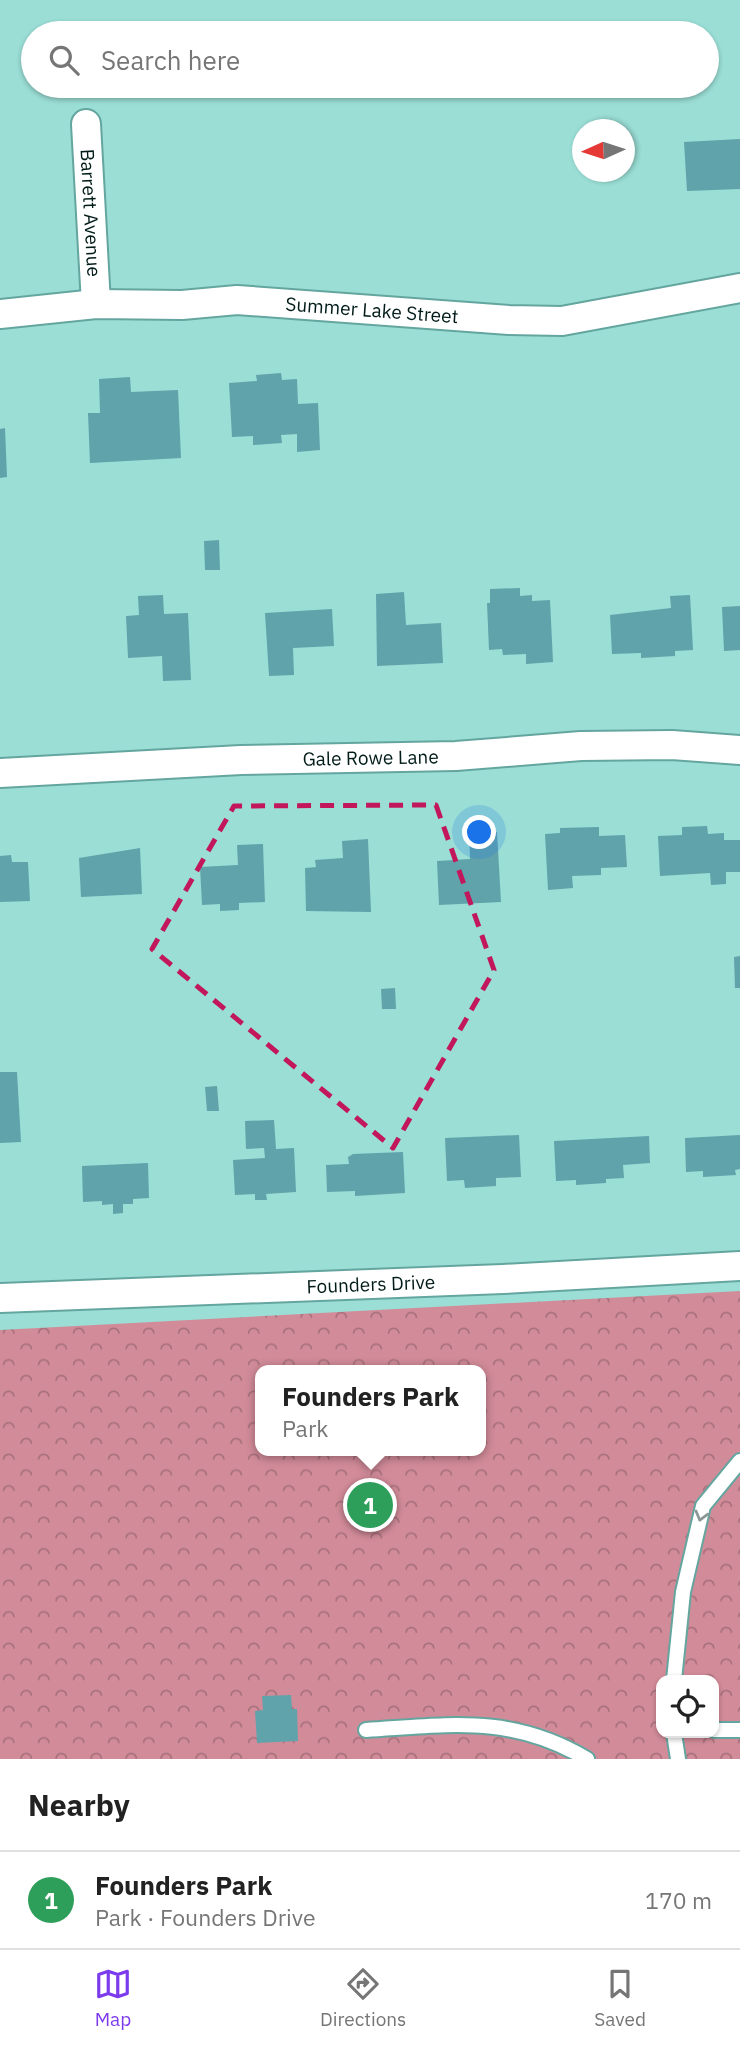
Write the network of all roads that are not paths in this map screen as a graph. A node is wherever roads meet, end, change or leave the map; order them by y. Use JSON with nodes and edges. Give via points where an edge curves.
{"nodes":[{"id":1,"x":86,"y":124,"type":"dead end"},
{"id":2,"x":740,"y":288,"type":"edge"},
{"id":3,"x":96,"y":304,"type":"junction"},
{"id":4,"x":0,"y":314,"type":"edge"},
{"id":5,"x":740,"y":750,"type":"edge"},
{"id":6,"x":0,"y":773,"type":"edge"},
{"id":7,"x":740,"y":1266,"type":"edge"},
{"id":8,"x":0,"y":1298,"type":"edge"},
{"id":9,"x":740,"y":1461,"type":"edge"},
{"id":10,"x":675,"y":1675,"type":"edge"},
{"id":11,"x":366,"y":1730,"type":"dead end"},
{"id":12,"x":719,"y":1730,"type":"edge"},
{"id":13,"x":740,"y":1730,"type":"edge"},
{"id":14,"x":675,"y":1738,"type":"edge"},
{"id":15,"x":587,"y":1759,"type":"edge"},
{"id":16,"x":678,"y":1759,"type":"edge"}],
"edges":[{"from":1,"to":3,"type":"street","name":"Barrett Avenue"},
{"from":2,"to":3,"type":"street","name":"Summer Lake Street","via":[[562,321],[237,300]]},
{"from":3,"to":4,"type":"street","name":"Summer Lake Street"},
{"from":5,"to":6,"type":"street","name":"Gale Rowe Lane","via":[[581,746],[456,756]]},
{"from":7,"to":8,"type":"street","name":"Founders Drive"},
{"from":9,"to":10,"type":"lane","one_way":true,"via":[[703,1506],[683,1592]]},
{"from":11,"to":15,"type":"lane","via":[[467,1724],[521,1729]]},
{"from":12,"to":13,"type":"lane"},
{"from":14,"to":16,"type":"lane"}]}
